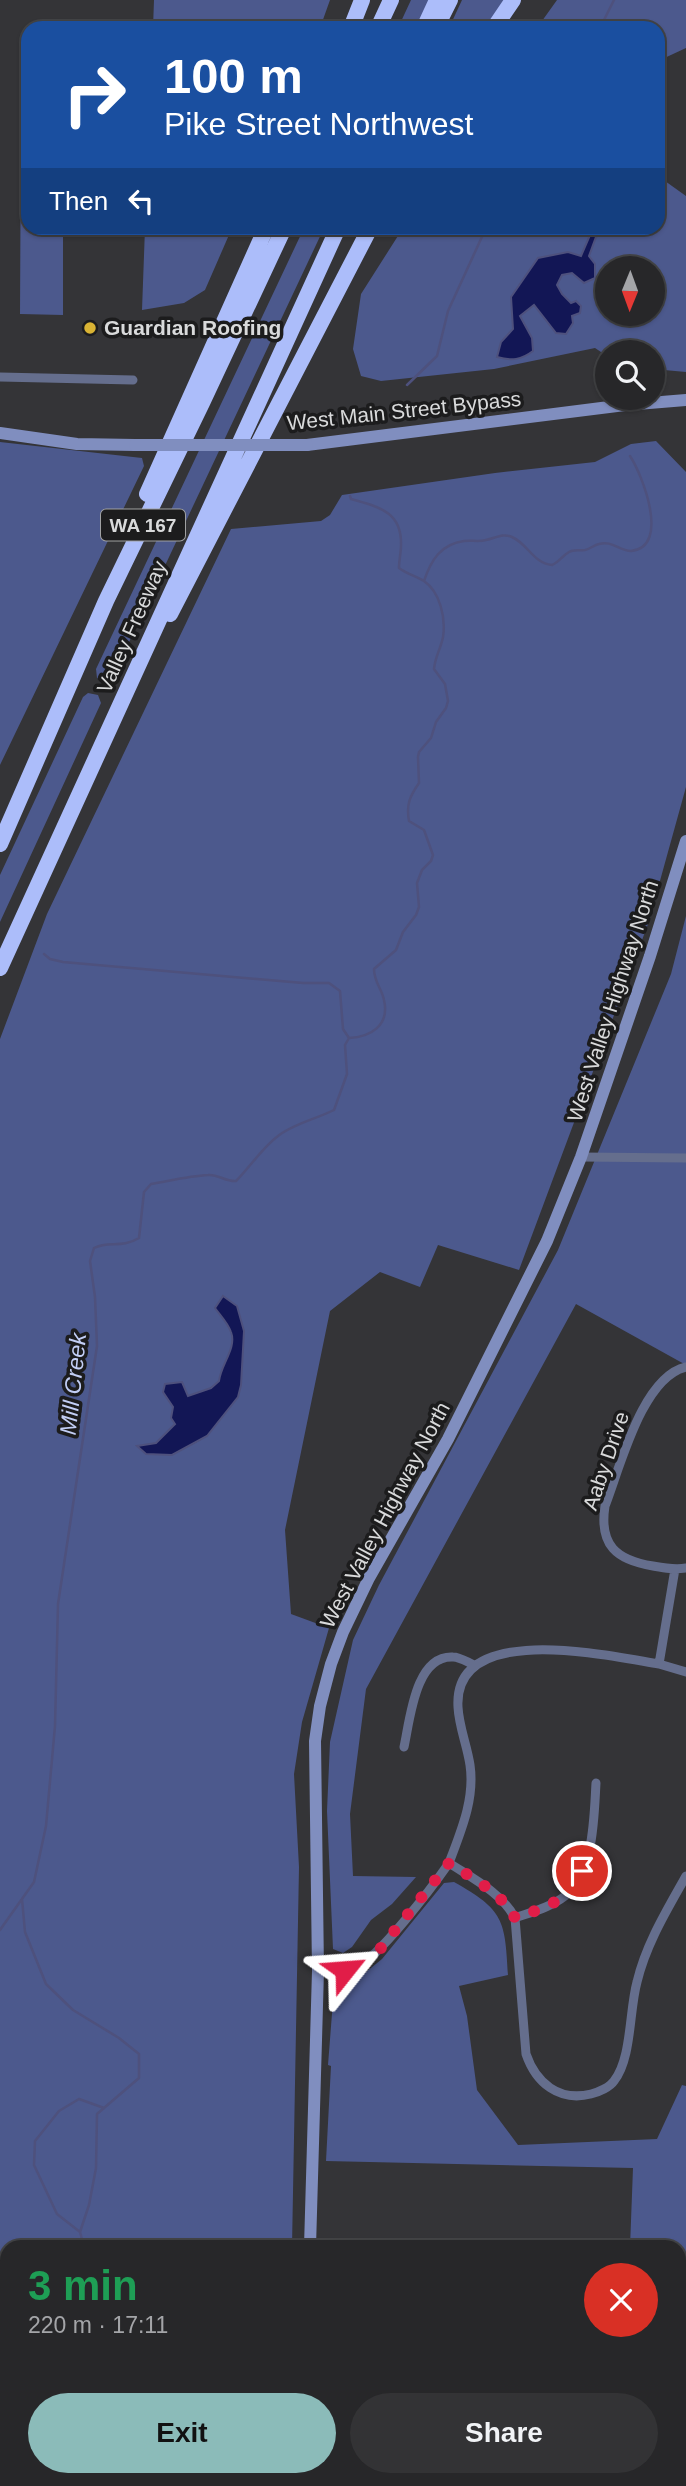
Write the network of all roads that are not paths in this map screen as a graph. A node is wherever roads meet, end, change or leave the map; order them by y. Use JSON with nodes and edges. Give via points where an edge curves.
{"nodes":[{"id":1,"x":362,"y":0,"type":"edge"},
{"id":2,"x":391,"y":0,"type":"edge"},
{"id":3,"x":437,"y":0,"type":"edge"},
{"id":4,"x":450,"y":0,"type":"edge"},
{"id":5,"x":513,"y":0,"type":"edge"},
{"id":6,"x":354,"y":21,"type":"edge"},
{"id":7,"x":381,"y":21,"type":"edge"},
{"id":8,"x":427,"y":21,"type":"edge"},
{"id":9,"x":440,"y":21,"type":"edge"},
{"id":10,"x":499,"y":21,"type":"edge"},
{"id":11,"x":263,"y":235,"type":"edge"},
{"id":12,"x":281,"y":235,"type":"edge"},
{"id":13,"x":335,"y":235,"type":"edge"},
{"id":14,"x":366,"y":235,"type":"edge"},
{"id":15,"x":0,"y":377,"type":"edge"},
{"id":16,"x":133,"y":380,"type":"dead end"},
{"id":17,"x":686,"y":400,"type":"edge"},
{"id":18,"x":0,"y":433,"type":"edge"},
{"id":19,"x":114,"y":583,"type":"junction"},
{"id":20,"x":122,"y":698,"type":"junction"},
{"id":21,"x":686,"y":841,"type":"edge"},
{"id":22,"x":0,"y":844,"type":"edge"},
{"id":23,"x":0,"y":968,"type":"edge"},
{"id":24,"x":581,"y":1157,"type":"junction"},
{"id":25,"x":686,"y":1158,"type":"edge"},
{"id":26,"x":686,"y":1367,"type":"edge"},
{"id":27,"x":686,"y":1568,"type":"edge"},
{"id":28,"x":675,"y":1570,"type":"junction"},
{"id":29,"x":659,"y":1664,"type":"junction"},
{"id":30,"x":474,"y":1665,"type":"junction"},
{"id":31,"x":686,"y":1672,"type":"edge"},
{"id":32,"x":404,"y":1748,"type":"dead end"},
{"id":33,"x":596,"y":1783,"type":"dead end"},
{"id":34,"x":449,"y":1863,"type":"junction"},
{"id":35,"x":686,"y":1875,"type":"edge"},
{"id":36,"x":515,"y":1918,"type":"junction"},
{"id":37,"x":318,"y":1971,"type":"junction"},
{"id":38,"x":310,"y":2240,"type":"edge"}],
"edges":[{"from":1,"to":6,"type":"highway"},
{"from":2,"to":7,"type":"highway"},
{"from":3,"to":8,"type":"highway"},
{"from":4,"to":9,"type":"highway"},
{"from":5,"to":10,"type":"highway"},
{"from":11,"to":19,"type":"highway","via":[[163,457]]},
{"from":12,"to":19,"type":"highway","name":"Valley Freeway","number":"WA 167"},
{"from":13,"to":20,"type":"highway","name":"Valley Freeway","number":"WA 167"},
{"from":14,"to":20,"type":"highway","via":[[185,589]]},
{"from":15,"to":16,"type":"street"},
{"from":17,"to":18,"type":"main road","name":"West Main Street Bypass","bridge":true,"via":[[307,445],[77,444]]},
{"from":19,"to":22,"type":"highway","name":"Valley Freeway","number":"WA 167"},
{"from":20,"to":23,"type":"highway","name":"Valley Freeway","number":"WA 167"},
{"from":21,"to":24,"type":"main road","name":"West Valley Highway North"},
{"from":24,"to":25,"type":"street"},
{"from":24,"to":37,"type":"main road","name":"West Valley Highway North","via":[[548,1241],[448,1439],[369,1578],[331,1664],[315,1741]]},
{"from":26,"to":28,"type":"street","name":"Aaby Drive","via":[[651,1392],[603,1522],[605,1537],[627,1560]]},
{"from":27,"to":28,"type":"street","name":"Aaby Drive"},
{"from":28,"to":29,"type":"street"},
{"from":29,"to":30,"type":"street","via":[[557,1650],[499,1654]]},
{"from":29,"to":31,"type":"street"},
{"from":30,"to":32,"type":"street","via":[[451,1657],[428,1667]]},
{"from":30,"to":34,"type":"street","via":[[462,1683],[458,1706],[470,1767],[470,1796]]},
{"from":33,"to":36,"type":"street","via":[[588,1858],[577,1885],[554,1904]]},
{"from":34,"to":36,"type":"street","via":[[494,1894]]},
{"from":34,"to":37,"type":"street","via":[[376,1954],[356,1968]]},
{"from":35,"to":36,"type":"street","via":[[646,1951],[622,2067],[613,2083],[582,2096],[550,2088],[531,2070]]},
{"from":37,"to":38,"type":"main road","name":"West Valley Highway North"}]}
